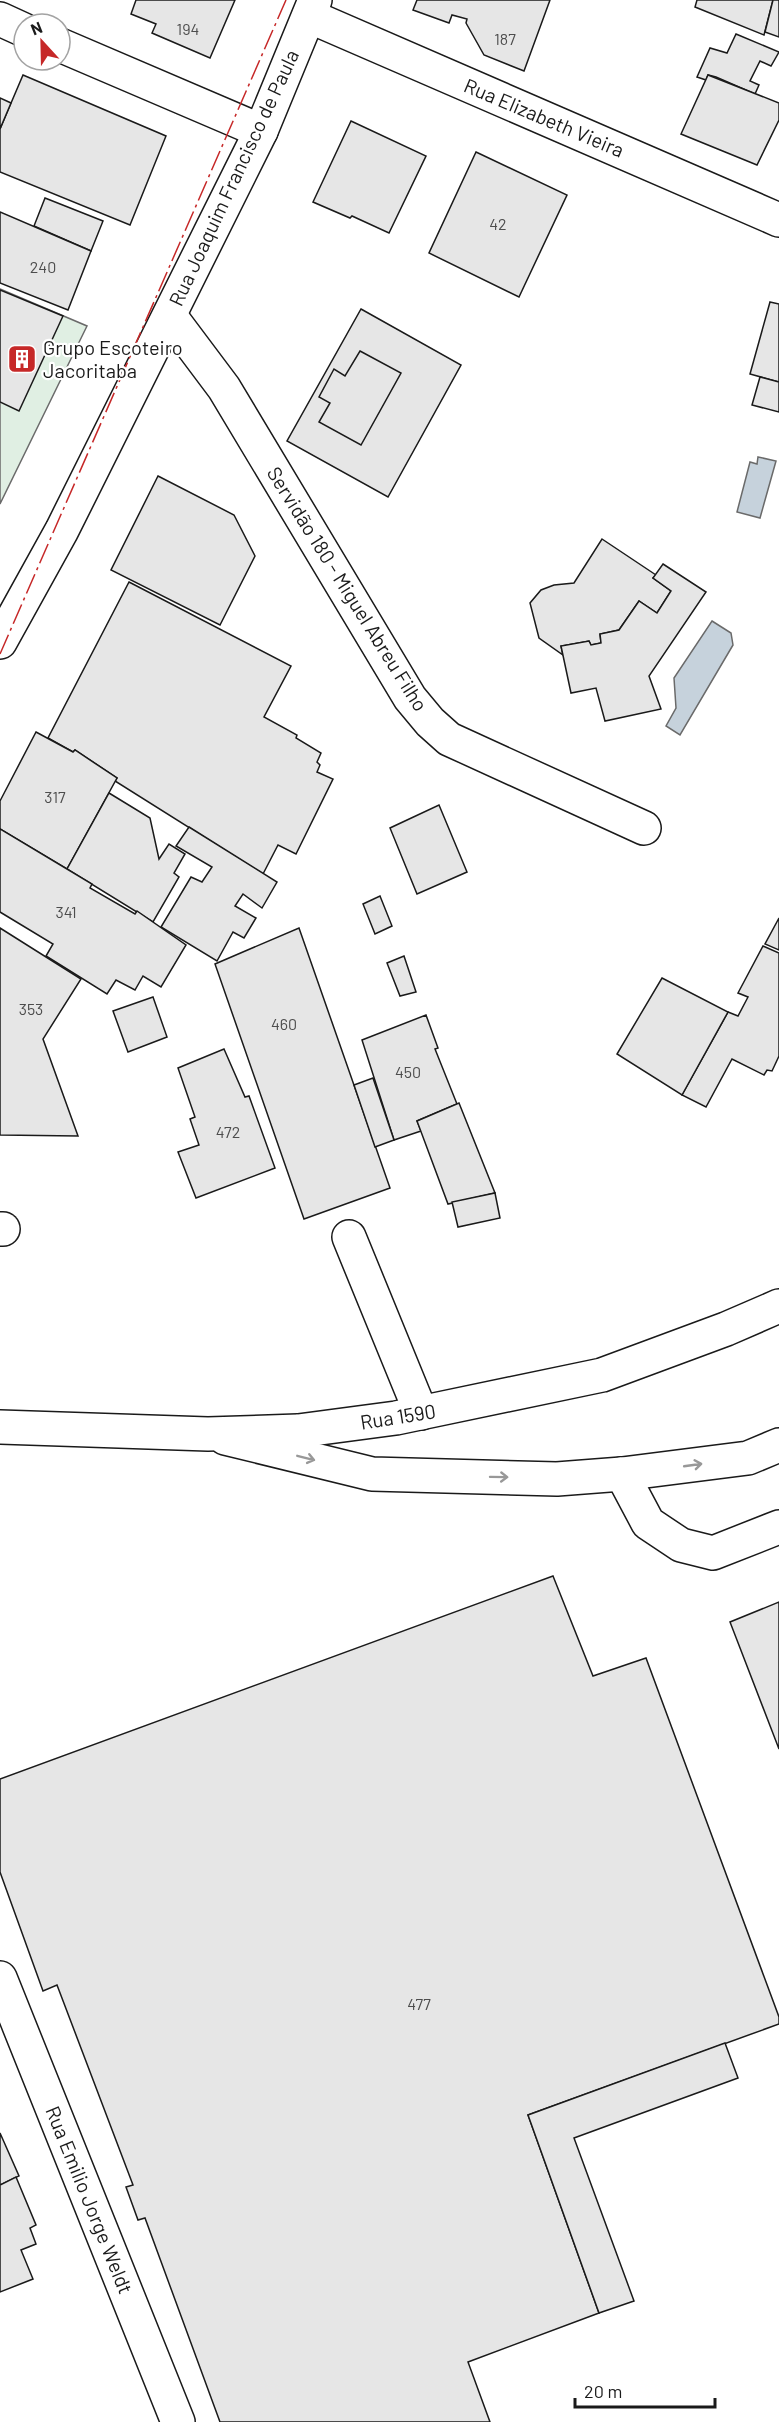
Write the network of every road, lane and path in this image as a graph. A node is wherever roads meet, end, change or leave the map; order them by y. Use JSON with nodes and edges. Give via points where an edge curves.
{"nodes":[{"id":1,"x":312,"y":8,"type":"edge"},
{"id":2,"x":72,"y":50,"type":"edge"},
{"id":3,"x":261,"y":131,"type":"junction"},
{"id":4,"x":779,"y":220,"type":"edge"},
{"id":5,"x":170,"y":316,"type":"junction"},
{"id":6,"x":0,"y":642,"type":"edge"},
{"id":7,"x":644,"y":828,"type":"dead end"},
{"id":8,"x":349,"y":1237,"type":"dead end"},
{"id":9,"x":779,"y":1306,"type":"edge"},
{"id":10,"x":421,"y":1413,"type":"junction"},
{"id":11,"x":0,"y":1427,"type":"edge"},
{"id":12,"x":208,"y":1434,"type":"junction"},
{"id":13,"x":779,"y":1446,"type":"edge"},
{"id":14,"x":622,"y":1474,"type":"junction"},
{"id":15,"x":779,"y":1527,"type":"edge"},
{"id":16,"x":0,"y":1978,"type":"edge"},
{"id":17,"x":178,"y":2422,"type":"edge"}],
"edges":[{"from":1,"to":3,"type":"main road","name":"Rua Joaquim Francisco de Paula"},
{"from":1,"to":4,"type":"main road","name":"Rua Elizabeth Vieira"},
{"from":2,"to":3,"type":"main road"},
{"from":3,"to":5,"type":"main road","name":"Rua Joaquim Francisco de Paula"},
{"from":5,"to":6,"type":"main road","name":"Rua Joaquim Francisco de Paula","via":[[62,530]]},
{"from":5,"to":7,"type":"main road","name":"Servidão 180 - Miguel Abreu Filho","via":[[224,388],[410,698],[430,722],[449,739]]},
{"from":8,"to":10,"type":"main road"},
{"from":9,"to":10,"type":"main road","name":"Rua 1590","via":[[602,1375]]},
{"from":10,"to":12,"type":"main road","name":"Rua 1590","via":[[298,1431]]},
{"from":11,"to":12,"type":"main road","name":"Rua 1590"},
{"from":12,"to":14,"type":"main road","one_way":true,"via":[[372,1474],[557,1479]]},
{"from":14,"to":13,"type":"main road","one_way":true,"via":[[748,1458]]},
{"from":14,"to":15,"type":"main road","via":[[648,1523],[681,1545],[713,1553]]},
{"from":16,"to":17,"type":"main road","name":"Rua Emilio Jorge Weldt"}]}
